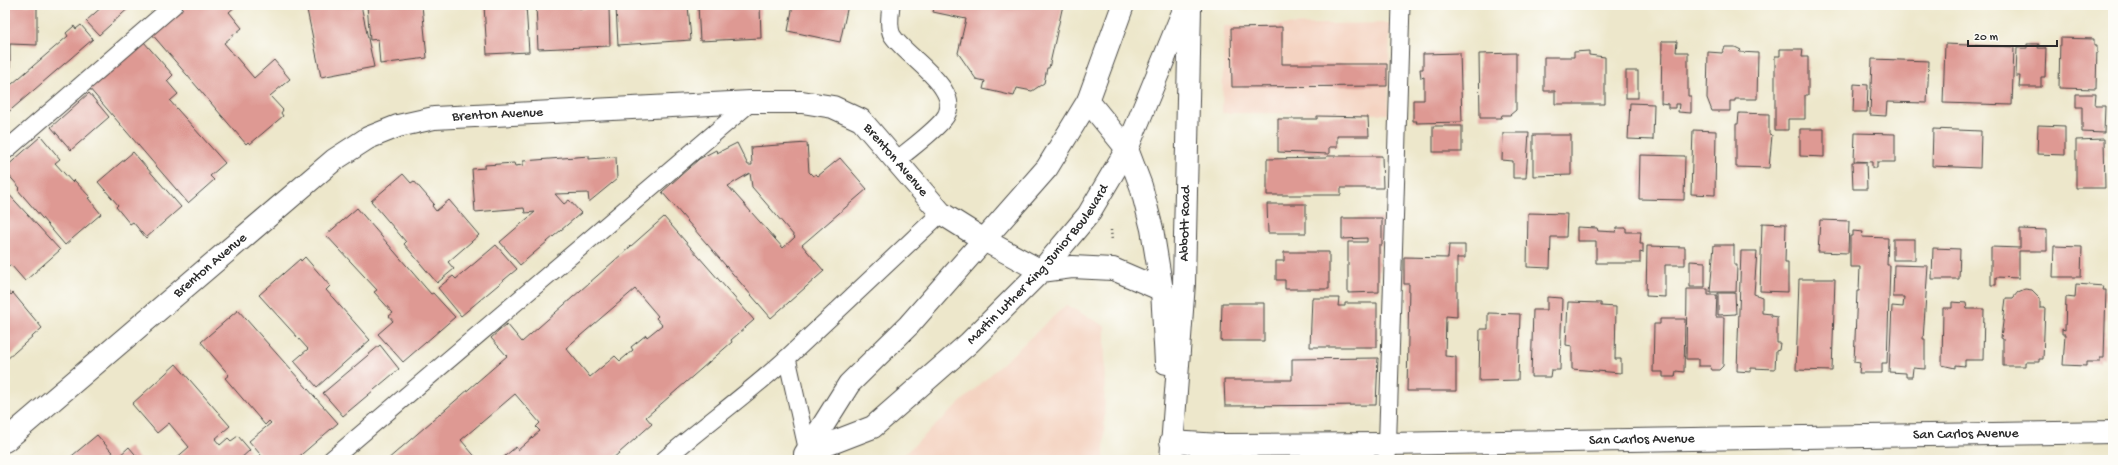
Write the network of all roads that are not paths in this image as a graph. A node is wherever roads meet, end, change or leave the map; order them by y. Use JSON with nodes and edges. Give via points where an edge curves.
{"nodes":[{"id":1,"x":174,"y":5,"type":"edge"},
{"id":2,"x":891,"y":5,"type":"edge"},
{"id":3,"x":1123,"y":5,"type":"edge"},
{"id":4,"x":1186,"y":5,"type":"edge"},
{"id":5,"x":1190,"y":5,"type":"edge"},
{"id":6,"x":1401,"y":5,"type":"edge"},
{"id":7,"x":1088,"y":101,"type":"junction"},
{"id":8,"x":751,"y":102,"type":"junction"},
{"id":9,"x":1128,"y":149,"type":"junction"},
{"id":10,"x":5,"y":151,"type":"edge"},
{"id":11,"x":896,"y":161,"type":"junction"},
{"id":12,"x":941,"y":213,"type":"junction"},
{"id":13,"x":984,"y":240,"type":"junction"},
{"id":14,"x":1041,"y":271,"type":"junction"},
{"id":15,"x":1162,"y":290,"type":"junction"},
{"id":16,"x":787,"y":358,"type":"junction"},
{"id":17,"x":2113,"y":432,"type":"edge"},
{"id":18,"x":5,"y":441,"type":"edge"},
{"id":19,"x":1171,"y":451,"type":"edge"},
{"id":20,"x":1387,"y":452,"type":"edge"},
{"id":21,"x":803,"y":456,"type":"edge"},
{"id":22,"x":331,"y":460,"type":"edge"},
{"id":23,"x":664,"y":460,"type":"edge"}],
"edges":[{"from":1,"to":10,"type":"lane"},
{"from":2,"to":11,"type":"lane","via":[[889,17],[892,35],[943,88],[949,105],[944,120]]},
{"from":3,"to":7,"type":"street"},
{"from":4,"to":9,"type":"street","name":"Martin Luther King Junior Boulevard"},
{"from":5,"to":19,"type":"street","name":"Abbott Road","via":[[1184,283]]},
{"from":6,"to":20,"type":"lane"},
{"from":7,"to":9,"type":"street","name":"Abbott Road"},
{"from":7,"to":13,"type":"street","via":[[1047,168]]},
{"from":8,"to":11,"type":"street","name":"Brenton Avenue","via":[[802,102],[833,107],[861,120]]},
{"from":8,"to":18,"type":"street","name":"Brenton Avenue","via":[[434,118],[398,126],[368,138],[334,160]]},
{"from":8,"to":22,"type":"lane"},
{"from":9,"to":14,"type":"street","name":"Martin Luther King Junior Boulevard","via":[[1088,215]]},
{"from":9,"to":15,"type":"street","name":"Abbott Road","via":[[1148,215]]},
{"from":11,"to":12,"type":"street","name":"Brenton Avenue"},
{"from":12,"to":13,"type":"street","name":"Brenton Avenue"},
{"from":12,"to":16,"type":"lane"},
{"from":13,"to":14,"type":"street","name":"Brenton Avenue"},
{"from":13,"to":21,"type":"street","via":[[909,325],[849,384]]},
{"from":14,"to":15,"type":"street","via":[[1072,267],[1113,269]]},
{"from":14,"to":21,"type":"street","name":"Martin Luther King Junior Boulevard","via":[[969,343],[873,427]]},
{"from":15,"to":19,"type":"street","name":"Abbott Road"},
{"from":16,"to":21,"type":"lane"},
{"from":16,"to":23,"type":"lane","via":[[757,386]]},
{"from":17,"to":20,"type":"street","name":"San Carlos Avenue"},
{"from":19,"to":20,"type":"street","name":"San Carlos Avenue","via":[[1220,445]]}]}
